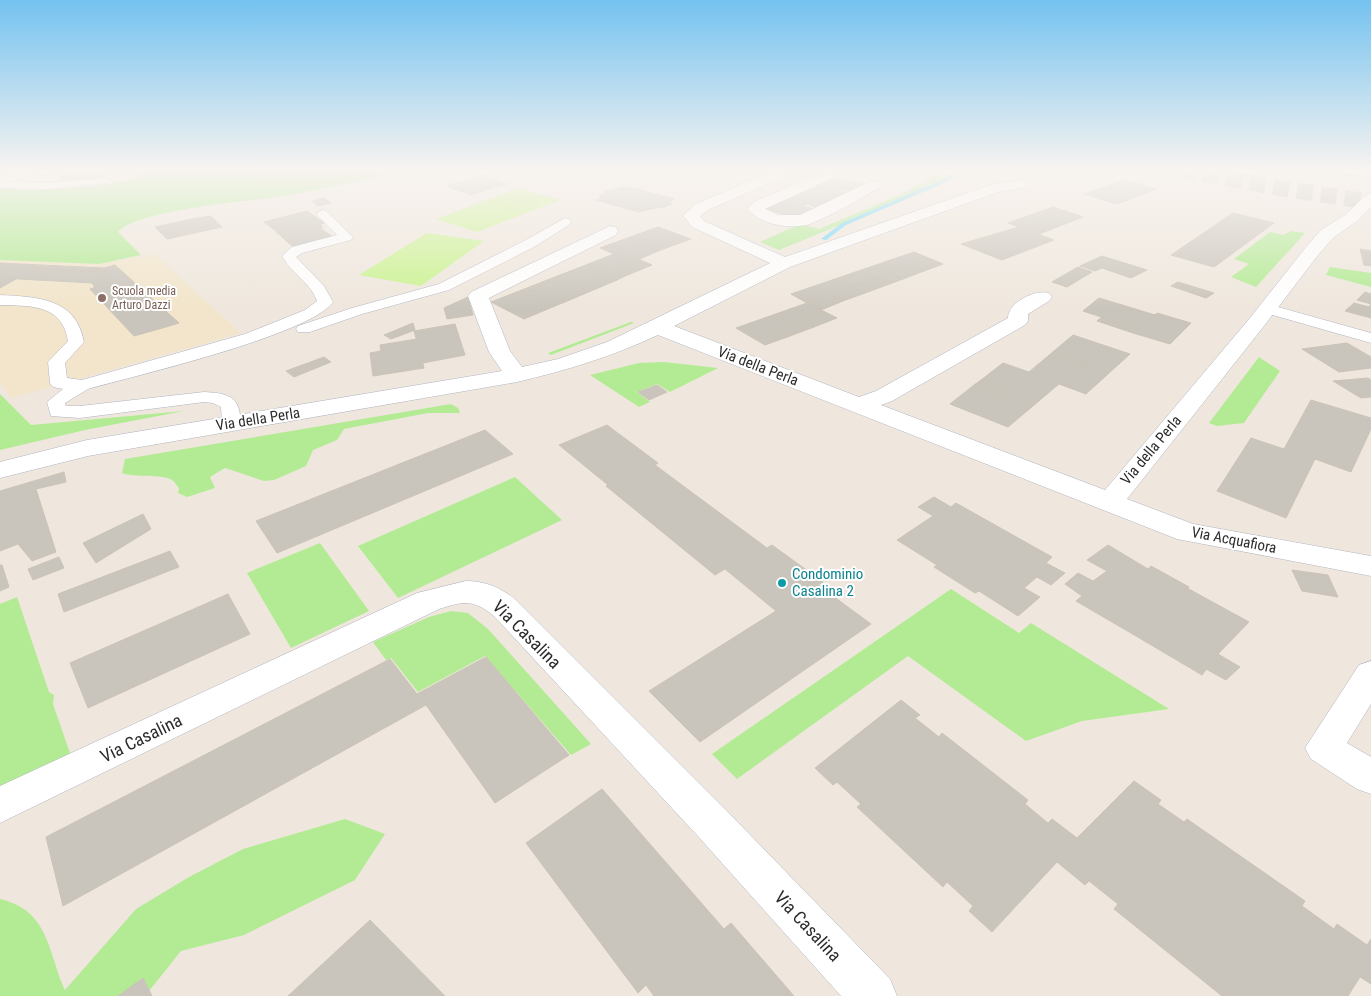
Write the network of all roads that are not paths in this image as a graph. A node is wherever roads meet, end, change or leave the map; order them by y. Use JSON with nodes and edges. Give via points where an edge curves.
{"nodes":[{"id":1,"x":324,"y":215,"type":"edge"},
{"id":2,"x":692,"y":215,"type":"edge"},
{"id":3,"x":767,"y":215,"type":"edge"},
{"id":4,"x":813,"y":215,"type":"edge"},
{"id":5,"x":918,"y":215,"type":"edge"},
{"id":6,"x":1361,"y":218,"type":"edge"},
{"id":7,"x":565,"y":222,"type":"dead end"},
{"id":8,"x":610,"y":232,"type":"dead end"},
{"id":9,"x":784,"y":263,"type":"junction"},
{"id":10,"x":1042,"y":296,"type":"dead end"},
{"id":11,"x":5,"y":300,"type":"edge"},
{"id":12,"x":1267,"y":309,"type":"junction"},
{"id":13,"x":657,"y":327,"type":"junction"},
{"id":14,"x":1371,"y":338,"type":"edge"},
{"id":15,"x":145,"y":367,"type":"junction"},
{"id":16,"x":517,"y":375,"type":"junction"},
{"id":17,"x":82,"y":385,"type":"junction"},
{"id":18,"x":859,"y":405,"type":"junction"},
{"id":19,"x":231,"y":423,"type":"junction"},
{"id":20,"x":0,"y":470,"type":"edge"},
{"id":21,"x":1110,"y":502,"type":"junction"},
{"id":22,"x":1368,"y":570,"type":"edge"},
{"id":23,"x":1371,"y":674,"type":"edge"},
{"id":24,"x":1371,"y":777,"type":"edge"},
{"id":25,"x":0,"y":805,"type":"edge"},
{"id":26,"x":873,"y":996,"type":"edge"}],
"edges":[{"from":1,"to":15,"type":"lane","via":[[346,237],[297,250],[289,256],[324,296],[325,302],[320,309],[278,327]]},
{"from":2,"to":9,"type":"street","via":[[698,224]]},
{"from":3,"to":4,"type":"street","via":[[794,221]]},
{"from":5,"to":9,"type":"street","name":"Via della Perla"},
{"from":6,"to":12,"type":"street","name":"Via della Perla","via":[[1327,234]]},
{"from":7,"to":15,"type":"lane","via":[[444,287],[357,311],[184,367],[160,370]]},
{"from":8,"to":16,"type":"street","via":[[478,296],[500,352]]},
{"from":9,"to":13,"type":"street","name":"Via della Perla"},
{"from":10,"to":18,"type":"street","via":[[1018,312],[1018,320],[884,396]]},
{"from":11,"to":17,"type":"lane","via":[[40,302],[62,311],[76,332],[76,342],[56,362],[58,383]]},
{"from":12,"to":14,"type":"lane"},
{"from":12,"to":21,"type":"street","name":"Via della Perla"},
{"from":13,"to":16,"type":"street","name":"Via della Perla","via":[[615,347]]},
{"from":13,"to":18,"type":"street","name":"Via della Perla"},
{"from":15,"to":17,"type":"lane"},
{"from":16,"to":19,"type":"street","name":"Via della Perla"},
{"from":17,"to":19,"type":"lane","via":[[56,402],[58,412],[204,397],[217,398],[230,405]]},
{"from":18,"to":21,"type":"street","name":"Via della Perla"},
{"from":19,"to":20,"type":"street","name":"Via della Perla","via":[[87,448]]},
{"from":21,"to":22,"type":"street","name":"Via Acquafiora","via":[[1188,532]]},
{"from":23,"to":24,"type":"street","via":[[1324,748]]},
{"from":25,"to":26,"type":"street","name":"Via Casalina","via":[[428,600],[458,592],[490,596],[710,821]]}]}
